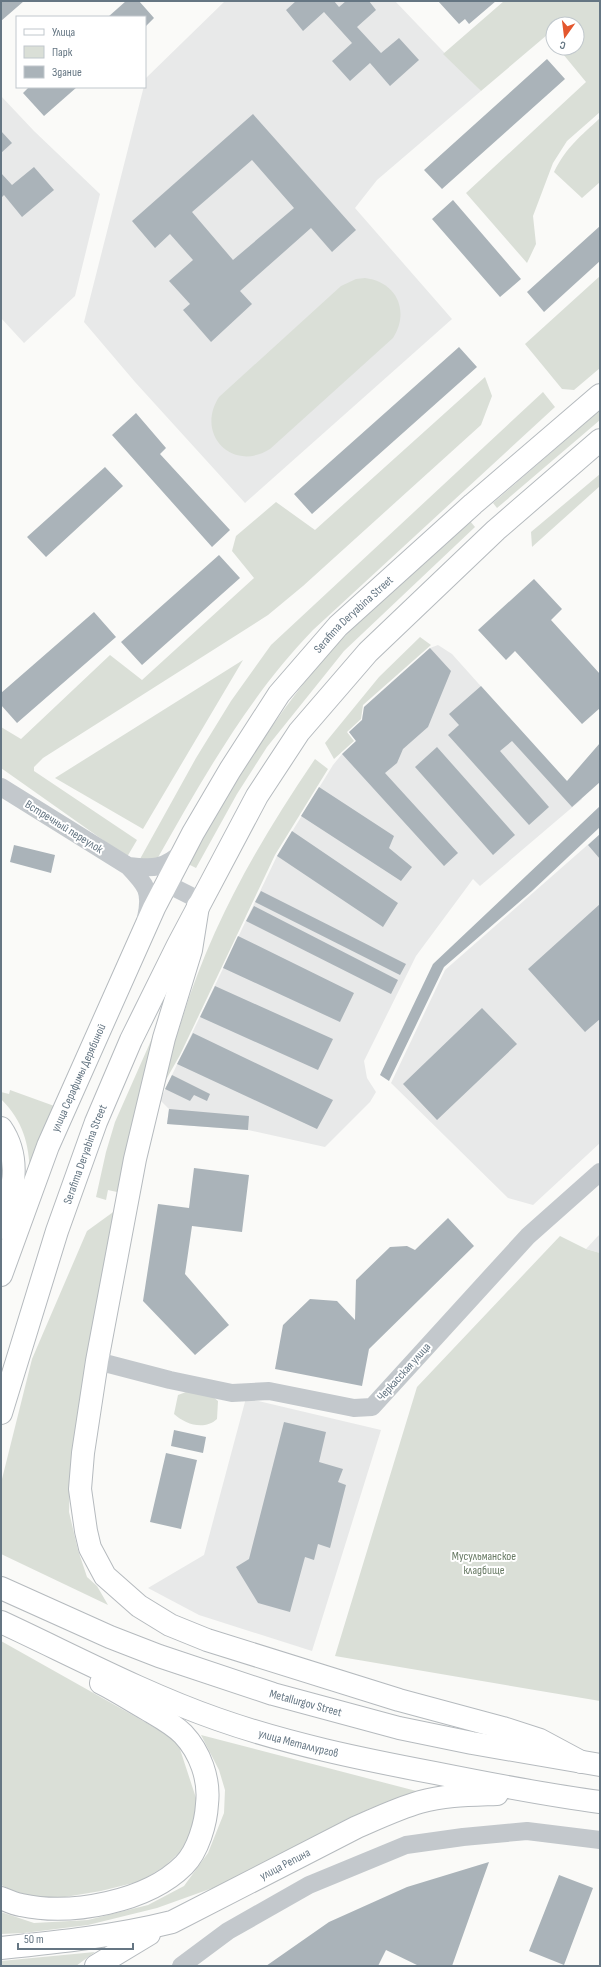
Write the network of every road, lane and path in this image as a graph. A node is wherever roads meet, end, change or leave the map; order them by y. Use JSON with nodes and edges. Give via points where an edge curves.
{"nodes":[{"id":1,"x":600,"y":395,"type":"edge"},
{"id":2,"x":600,"y":440,"type":"edge"},
{"id":3,"x":1,"y":787,"type":"edge"},
{"id":4,"x":184,"y":851,"type":"junction"},
{"id":5,"x":128,"y":866,"type":"junction"},
{"id":6,"x":167,"y":884,"type":"junction"},
{"id":7,"x":199,"y":904,"type":"junction"},
{"id":8,"x":143,"y":933,"type":"junction"},
{"id":9,"x":1,"y":1128,"type":"edge"},
{"id":10,"x":600,"y":1172,"type":"edge"},
{"id":11,"x":1,"y":1228,"type":"edge"},
{"id":12,"x":1,"y":1275,"type":"edge"},
{"id":13,"x":97,"y":1361,"type":"junction"},
{"id":14,"x":1,"y":1413,"type":"edge"},
{"id":15,"x":1,"y":1588,"type":"edge"},
{"id":16,"x":7,"y":1625,"type":"edge"},
{"id":17,"x":591,"y":1764,"type":"edge"},
{"id":18,"x":570,"y":1798,"type":"junction"},
{"id":19,"x":600,"y":1802,"type":"edge"},
{"id":20,"x":600,"y":1840,"type":"edge"},
{"id":21,"x":1,"y":1898,"type":"edge"},
{"id":22,"x":172,"y":1922,"type":"junction"},
{"id":23,"x":1,"y":1948,"type":"edge"},
{"id":24,"x":96,"y":1966,"type":"edge"},
{"id":25,"x":181,"y":1966,"type":"edge"}],
"edges":[{"from":1,"to":4,"type":"main road","name":"Serafima Deryabina Street","via":[[473,504],[338,626],[279,694],[230,770]]},
{"from":2,"to":7,"type":"main road","name":"Serafima Deryabina Street","via":[[496,530],[363,658],[299,732],[257,796]]},
{"from":3,"to":5,"type":"street","name":"Встречный переулок"},
{"from":4,"to":5,"type":"street","name":"Встречный переулок","via":[[162,866]]},
{"from":4,"to":6,"type":"main road","name":"Serafima Deryabina Street"},
{"from":5,"to":8,"type":"street","name":"Встречный переулок","via":[[145,883],[149,898]]},
{"from":6,"to":7,"type":"street"},
{"from":6,"to":8,"type":"main road","name":"улица Серафимы Дерябиной"},
{"from":7,"to":13,"type":"main road","via":[[191,950],[164,1038],[135,1159]]},
{"from":7,"to":14,"type":"main road","name":"Serafima Deryabina Street","via":[[131,1040],[96,1122],[57,1231]]},
{"from":8,"to":12,"type":"main road","name":"улица Серафимы Дерябиной","via":[[48,1146]]},
{"from":9,"to":11,"type":"main road","via":[[12,1150],[14,1163],[11,1198]]},
{"from":10,"to":13,"type":"street","name":"Черкасская улица","via":[[528,1236],[372,1407],[354,1408],[269,1391],[232,1393]]},
{"from":13,"to":17,"type":"main road","via":[[83,1453],[80,1489],[83,1511],[90,1548],[97,1562],[105,1576],[133,1601],[170,1625],[208,1640],[399,1700],[503,1728],[540,1740]]},
{"from":15,"to":17,"type":"main road","name":"Metallurgov Street","via":[[110,1637],[273,1694],[398,1728]]},
{"from":16,"to":18,"type":"main road","name":"улица Металлургов","via":[[216,1719],[263,1734],[340,1755]]},
{"from":16,"to":21,"type":"main road","via":[[56,1659],[111,1688],[168,1722],[183,1734],[202,1763],[207,1779],[208,1798],[206,1822],[185,1864],[166,1880],[141,1893],[85,1907],[50,1909],[21,1905]]},
{"from":18,"to":19,"type":"main road","name":"улица Металлургов"},
{"from":18,"to":22,"type":"main road","name":"улица Репина","via":[[496,1794],[421,1802],[357,1827]]},
{"from":20,"to":25,"type":"street","via":[[527,1831],[406,1845],[309,1885],[228,1931]]},
{"from":22,"to":23,"type":"main road","name":"улица Репина","via":[[85,1939]]},
{"from":22,"to":24,"type":"main road"}]}
